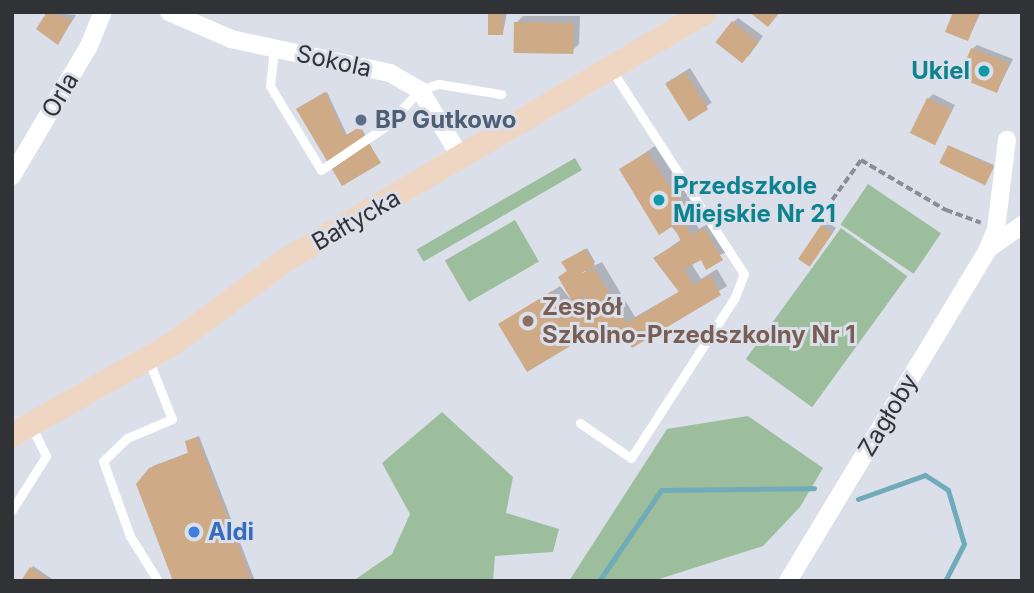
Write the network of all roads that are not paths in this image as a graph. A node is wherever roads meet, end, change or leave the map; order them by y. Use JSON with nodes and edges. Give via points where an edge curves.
{"nodes":[{"id":1,"x":103,"y":12,"type":"edge"},
{"id":2,"x":169,"y":12,"type":"edge"},
{"id":3,"x":705,"y":12,"type":"edge"},
{"id":4,"x":274,"y":48,"type":"junction"},
{"id":5,"x":612,"y":71,"type":"junction"},
{"id":6,"x":420,"y":90,"type":"junction"},
{"id":7,"x":500,"y":94,"type":"dead end"},
{"id":8,"x":1007,"y":140,"type":"dead end"},
{"id":9,"x":462,"y":159,"type":"junction"},
{"id":10,"x":12,"y":176,"type":"edge"},
{"id":11,"x":1022,"y":225,"type":"edge"},
{"id":12,"x":988,"y":249,"type":"junction"},
{"id":13,"x":148,"y":359,"type":"junction"},
{"id":14,"x":580,"y":423,"type":"dead end"},
{"id":15,"x":22,"y":430,"type":"edge"},
{"id":16,"x":12,"y":510,"type":"edge"},
{"id":17,"x":158,"y":581,"type":"edge"},
{"id":18,"x":788,"y":581,"type":"edge"}],
"edges":[{"from":1,"to":10,"type":"street","name":"Orla","via":[[89,47]]},
{"from":2,"to":4,"type":"street","name":"Sokola","via":[[231,39]]},
{"from":3,"to":5,"type":"main road","name":"Bałtycka"},
{"from":4,"to":6,"type":"street","name":"Sokola","via":[[390,73]]},
{"from":4,"to":6,"type":"lane","via":[[271,86],[321,170],[386,126]]},
{"from":5,"to":9,"type":"main road","name":"Bałtycka"},
{"from":5,"to":14,"type":"lane","via":[[744,274],[736,298],[631,458]]},
{"from":6,"to":7,"type":"lane","via":[[439,85]]},
{"from":6,"to":9,"type":"street","name":"Sokola"},
{"from":8,"to":12,"type":"street","name":"Zagłoby","via":[[996,229]]},
{"from":9,"to":13,"type":"main road","name":"Bałtycka","via":[[286,260]]},
{"from":11,"to":12,"type":"street","name":"Zagłoby"},
{"from":12,"to":18,"type":"street","name":"Zagłoby"},
{"from":13,"to":15,"type":"main road","name":"Bałtycka"},
{"from":13,"to":17,"type":"lane","via":[[172,419],[127,438],[103,461],[130,536]]},
{"from":15,"to":16,"type":"lane","via":[[46,457]]}]}
